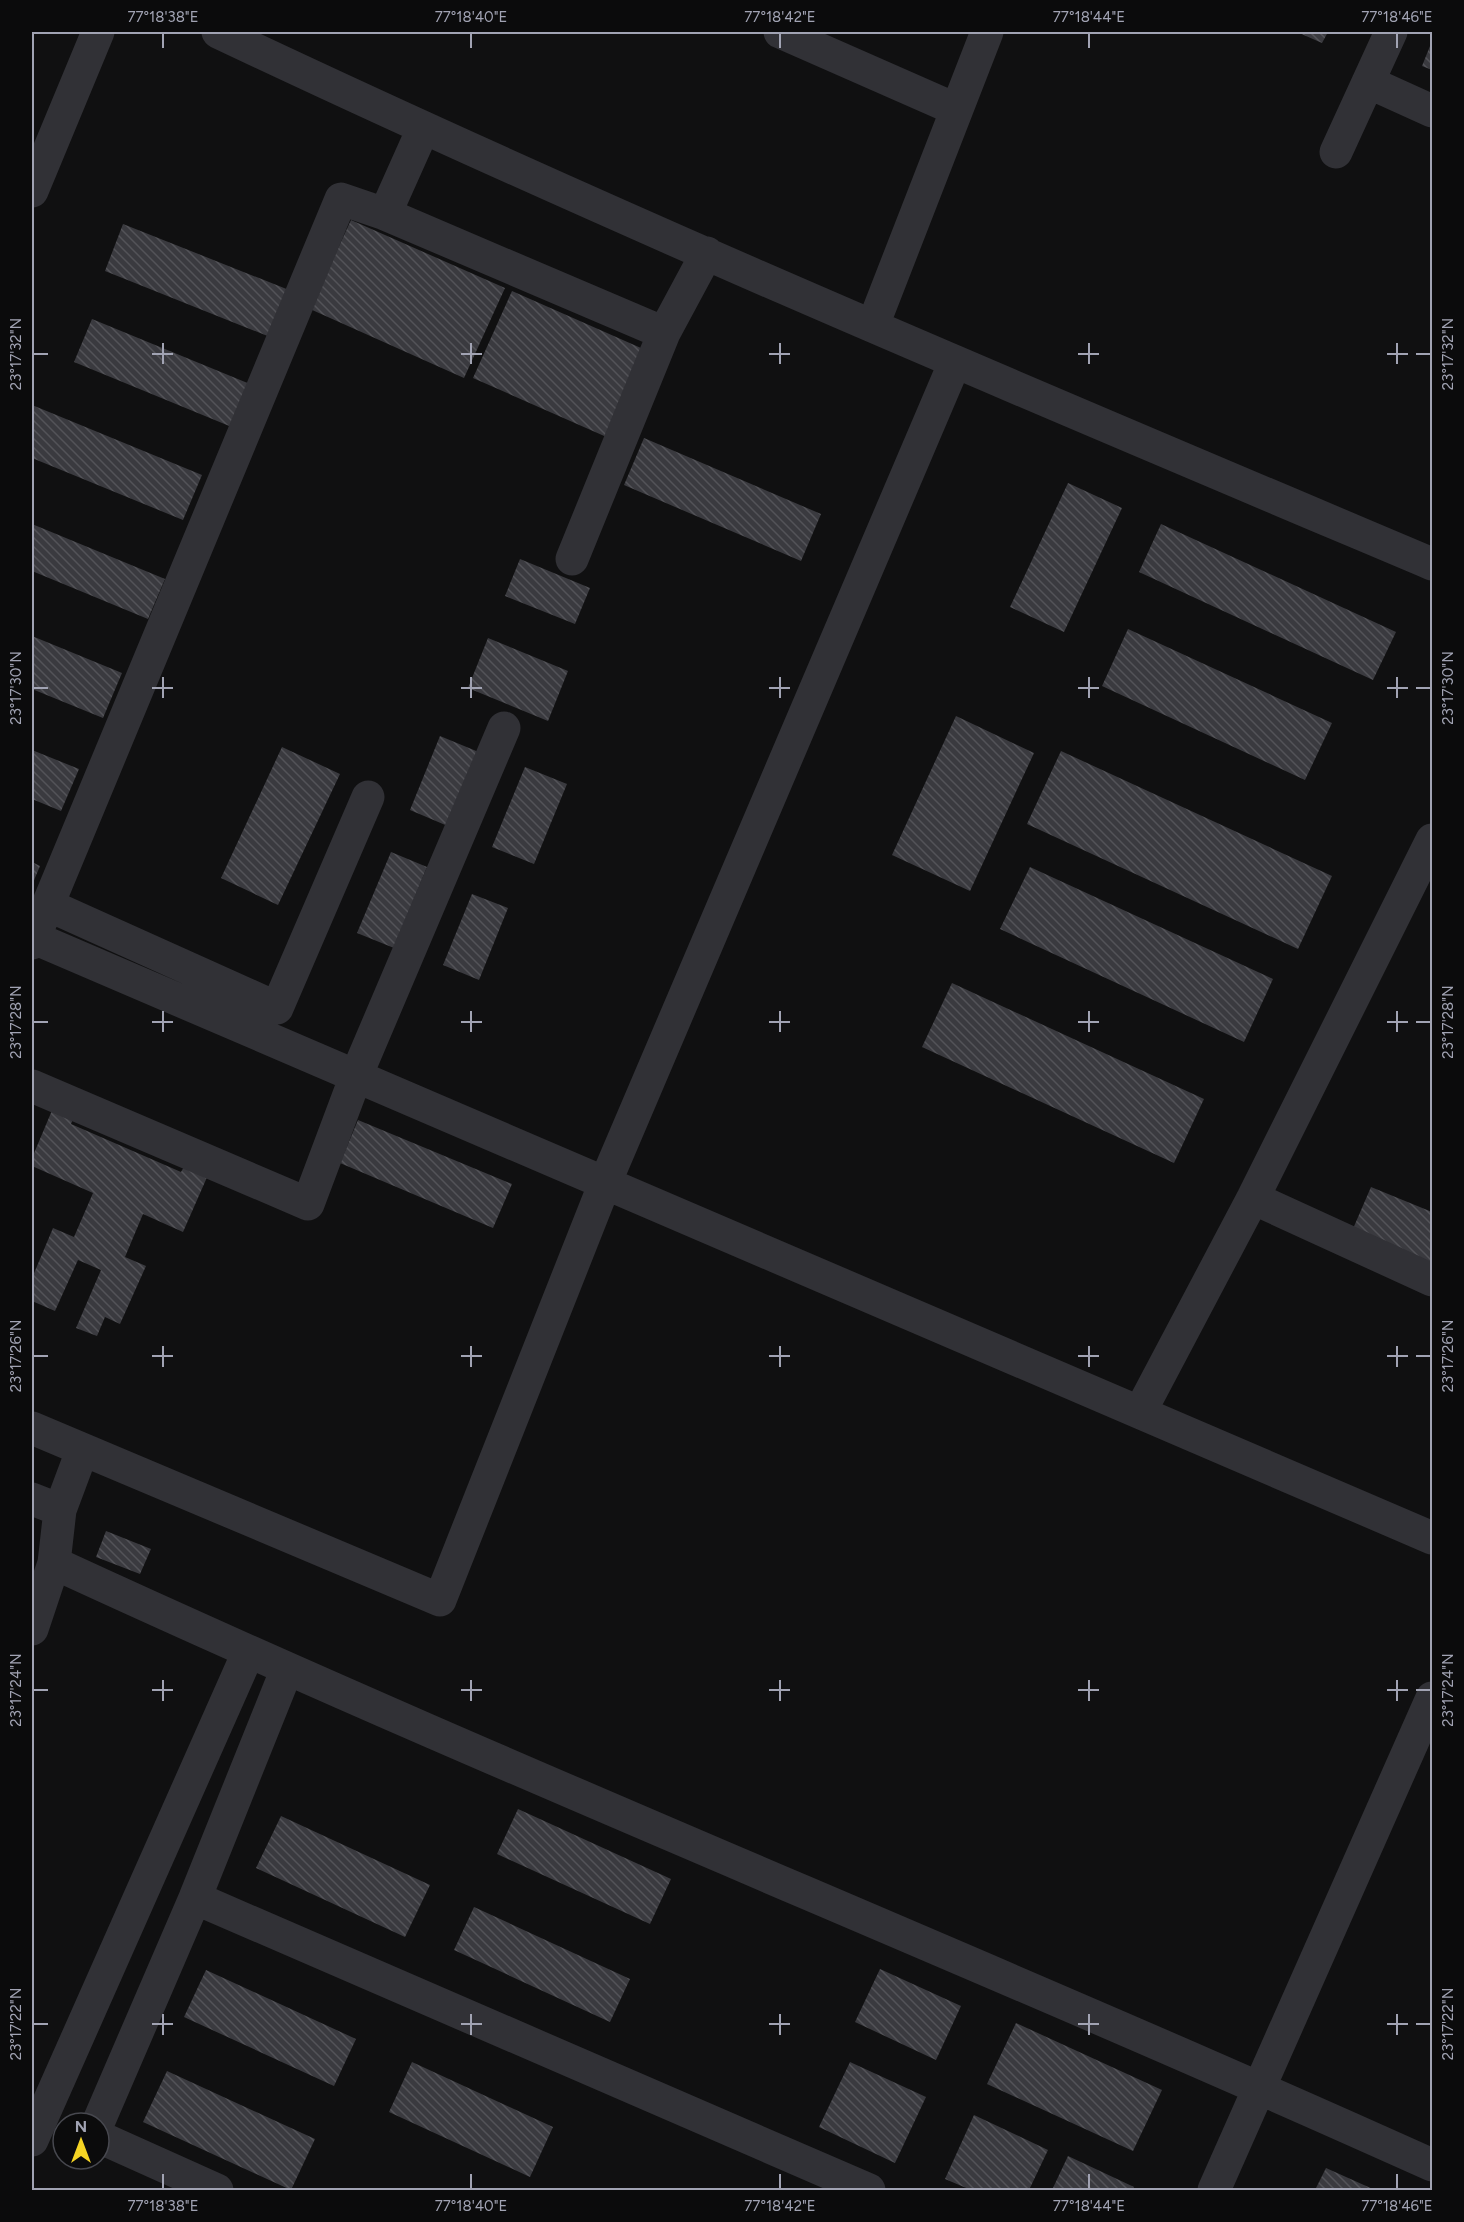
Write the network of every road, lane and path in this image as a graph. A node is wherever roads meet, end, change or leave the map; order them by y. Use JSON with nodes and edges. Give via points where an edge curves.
{"nodes":[{"id":1,"x":98,"y":32,"type":"edge"},
{"id":2,"x":218,"y":32,"type":"edge"},
{"id":3,"x":780,"y":32,"type":"edge"},
{"id":4,"x":987,"y":32,"type":"edge"},
{"id":5,"x":1391,"y":32,"type":"edge"},
{"id":6,"x":1368,"y":82,"type":"junction"},
{"id":7,"x":955,"y":109,"type":"junction"},
{"id":8,"x":1432,"y":111,"type":"edge"},
{"id":9,"x":423,"y":129,"type":"junction"},
{"id":10,"x":1336,"y":152,"type":"dead end"},
{"id":11,"x":32,"y":190,"type":"edge"},
{"id":12,"x":385,"y":214,"type":"junction"},
{"id":13,"x":707,"y":253,"type":"junction"},
{"id":14,"x":873,"y":325,"type":"junction"},
{"id":15,"x":664,"y":333,"type":"junction"},
{"id":16,"x":955,"y":362,"type":"junction"},
{"id":17,"x":572,"y":560,"type":"dead end"},
{"id":18,"x":1432,"y":564,"type":"edge"},
{"id":19,"x":504,"y":728,"type":"dead end"},
{"id":20,"x":368,"y":797,"type":"dead end"},
{"id":21,"x":1432,"y":840,"type":"edge"},
{"id":22,"x":48,"y":905,"type":"junction"},
{"id":23,"x":32,"y":939,"type":"edge"},
{"id":24,"x":356,"y":1076,"type":"junction"},
{"id":25,"x":32,"y":1086,"type":"edge"},
{"id":26,"x":604,"y":1183,"type":"junction"},
{"id":27,"x":1253,"y":1198,"type":"junction"},
{"id":28,"x":1432,"y":1280,"type":"edge"},
{"id":29,"x":1140,"y":1412,"type":"junction"},
{"id":30,"x":32,"y":1428,"type":"edge"},
{"id":31,"x":82,"y":1451,"type":"junction"},
{"id":32,"x":46,"y":1505,"type":"edge"},
{"id":33,"x":1432,"y":1538,"type":"edge"},
{"id":34,"x":54,"y":1563,"type":"junction"},
{"id":35,"x":32,"y":1629,"type":"edge"},
{"id":36,"x":248,"y":1653,"type":"junction"},
{"id":37,"x":287,"y":1669,"type":"junction"},
{"id":38,"x":1432,"y":1698,"type":"edge"},
{"id":39,"x":195,"y":1898,"type":"junction"},
{"id":40,"x":1260,"y":2087,"type":"junction"},
{"id":41,"x":103,"y":2111,"type":"edge"},
{"id":42,"x":32,"y":2140,"type":"edge"},
{"id":43,"x":111,"y":2142,"type":"edge"},
{"id":44,"x":1432,"y":2165,"type":"edge"},
{"id":45,"x":217,"y":2190,"type":"edge"},
{"id":46,"x":869,"y":2190,"type":"edge"},
{"id":47,"x":1214,"y":2190,"type":"edge"}],
"edges":[{"from":1,"to":11,"type":"street"},
{"from":2,"to":9,"type":"street"},
{"from":3,"to":7,"type":"street"},
{"from":4,"to":7,"type":"street"},
{"from":5,"to":6,"type":"street"},
{"from":6,"to":8,"type":"street"},
{"from":6,"to":10,"type":"street"},
{"from":7,"to":14,"type":"street"},
{"from":9,"to":12,"type":"street"},
{"from":9,"to":13,"type":"street"},
{"from":12,"to":15,"type":"street"},
{"from":12,"to":22,"type":"street","via":[[341,199]]},
{"from":13,"to":14,"type":"street"},
{"from":13,"to":15,"type":"street"},
{"from":14,"to":16,"type":"street"},
{"from":15,"to":17,"type":"street"},
{"from":16,"to":18,"type":"street"},
{"from":16,"to":26,"type":"street"},
{"from":19,"to":24,"type":"street"},
{"from":20,"to":22,"type":"street","via":[[277,1008]]},
{"from":21,"to":27,"type":"street"},
{"from":22,"to":23,"type":"street"},
{"from":23,"to":24,"type":"street"},
{"from":24,"to":25,"type":"street","via":[[308,1204]]},
{"from":24,"to":26,"type":"street"},
{"from":26,"to":29,"type":"street"},
{"from":26,"to":31,"type":"street","via":[[440,1600]]},
{"from":27,"to":28,"type":"street"},
{"from":27,"to":29,"type":"street"},
{"from":29,"to":33,"type":"street"},
{"from":30,"to":31,"type":"street"},
{"from":31,"to":32,"type":"street"},
{"from":32,"to":34,"type":"street"},
{"from":34,"to":35,"type":"street"},
{"from":34,"to":36,"type":"street"},
{"from":36,"to":37,"type":"street"},
{"from":36,"to":42,"type":"street"},
{"from":37,"to":39,"type":"street"},
{"from":37,"to":40,"type":"street"},
{"from":38,"to":40,"type":"street"},
{"from":39,"to":41,"type":"street"},
{"from":39,"to":46,"type":"street"},
{"from":40,"to":44,"type":"street"},
{"from":40,"to":47,"type":"street"},
{"from":43,"to":45,"type":"street"}]}
